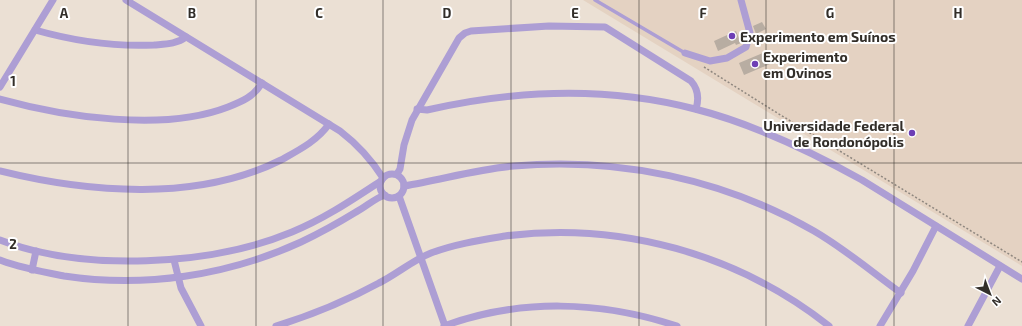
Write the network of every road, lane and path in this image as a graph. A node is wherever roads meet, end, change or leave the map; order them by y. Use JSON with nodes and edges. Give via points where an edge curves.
{"nodes":[{"id":1,"x":53,"y":0,"type":"edge"},
{"id":2,"x":126,"y":0,"type":"edge"},
{"id":3,"x":595,"y":0,"type":"edge"},
{"id":4,"x":741,"y":0,"type":"edge"},
{"id":5,"x":35,"y":30,"type":"junction"},
{"id":6,"x":186,"y":37,"type":"junction"},
{"id":7,"x":685,"y":53,"type":"joint"},
{"id":8,"x":701,"y":64,"type":"dead end"},
{"id":9,"x":262,"y":83,"type":"junction"},
{"id":10,"x":0,"y":87,"type":"edge"},
{"id":11,"x":0,"y":99,"type":"edge"},
{"id":12,"x":417,"y":109,"type":"junction"},
{"id":13,"x":696,"y":109,"type":"junction"},
{"id":14,"x":329,"y":124,"type":"junction"},
{"id":15,"x":0,"y":171,"type":"edge"},
{"id":16,"x":397,"y":174,"type":"junction"},
{"id":17,"x":382,"y":180,"type":"junction"},
{"id":18,"x":404,"y":186,"type":"junction"},
{"id":19,"x":385,"y":195,"type":"junction"},
{"id":20,"x":399,"y":196,"type":"junction"},
{"id":21,"x":936,"y":226,"type":"junction"},
{"id":22,"x":0,"y":240,"type":"edge"},
{"id":23,"x":36,"y":251,"type":"junction"},
{"id":24,"x":421,"y":258,"type":"junction"},
{"id":25,"x":0,"y":260,"type":"edge"},
{"id":26,"x":174,"y":260,"type":"junction"},
{"id":27,"x":1022,"y":262,"type":"edge"},
{"id":28,"x":1000,"y":266,"type":"junction"},
{"id":29,"x":32,"y":270,"type":"junction"},
{"id":30,"x":178,"y":278,"type":"junction"},
{"id":31,"x":1022,"y":279,"type":"edge"},
{"id":32,"x":901,"y":293,"type":"junction"},
{"id":33,"x":201,"y":326,"type":"edge"},
{"id":34,"x":276,"y":326,"type":"edge"},
{"id":35,"x":445,"y":326,"type":"edge"},
{"id":36,"x":676,"y":326,"type":"edge"},
{"id":37,"x":829,"y":326,"type":"edge"},
{"id":38,"x":880,"y":326,"type":"edge"},
{"id":39,"x":968,"y":326,"type":"edge"}],
"edges":[{"from":1,"to":5,"type":"street"},
{"from":2,"to":6,"type":"street"},
{"from":3,"to":7,"type":"lane"},
{"from":4,"to":7,"type":"street","via":[[750,33],[746,47],[727,58],[710,61]]},
{"from":5,"to":6,"type":"street","via":[[86,42],[122,45],[177,42]]},
{"from":5,"to":10,"type":"street"},
{"from":6,"to":9,"type":"street"},
{"from":8,"to":27,"type":"path"},
{"from":9,"to":11,"type":"street","via":[[252,96],[232,106],[180,119],[132,120],[84,116]]},
{"from":9,"to":14,"type":"street"},
{"from":12,"to":13,"type":"street","via":[[427,110],[496,97],[564,93],[630,97]]},
{"from":12,"to":13,"type":"street","via":[[459,38],[465,33],[496,28],[549,26],[605,27],[692,81],[698,95]]},
{"from":12,"to":16,"type":"street","via":[[407,132]]},
{"from":13,"to":21,"type":"street","via":[[762,131],[813,154],[862,180]]},
{"from":14,"to":15,"type":"street","via":[[319,136],[278,161],[240,176],[206,184],[164,188],[114,188],[48,181]]},
{"from":14,"to":17,"type":"street","via":[[360,148],[376,167]]},
{"from":16,"to":17,"type":"street","via":[[389,174]]},
{"from":16,"to":18,"type":"street"},
{"from":17,"to":19,"type":"street","via":[[381,189]]},
{"from":17,"to":26,"type":"street","via":[[342,207],[291,233],[234,251]]},
{"from":18,"to":20,"type":"street"},
{"from":18,"to":32,"type":"street","via":[[490,169],[544,164],[610,166],[680,178],[749,200],[793,220],[850,254]]},
{"from":19,"to":20,"type":"street","via":[[392,198]]},
{"from":19,"to":30,"type":"street","via":[[326,230],[277,252],[225,269]]},
{"from":20,"to":24,"type":"street"},
{"from":21,"to":28,"type":"street"},
{"from":21,"to":32,"type":"street"},
{"from":22,"to":23,"type":"street"},
{"from":23,"to":26,"type":"street","via":[[105,260]]},
{"from":23,"to":29,"type":"street"},
{"from":24,"to":34,"type":"street","via":[[360,293]]},
{"from":24,"to":35,"type":"street"},
{"from":24,"to":37,"type":"street","via":[[452,247],[518,235],[562,232],[627,238],[684,251],[732,268],[778,292]]},
{"from":25,"to":29,"type":"street"},
{"from":26,"to":30,"type":"street"},
{"from":28,"to":31,"type":"street"},
{"from":28,"to":39,"type":"street"},
{"from":29,"to":30,"type":"street","via":[[94,279],[136,281]]},
{"from":30,"to":33,"type":"street"},
{"from":32,"to":38,"type":"street"},
{"from":35,"to":36,"type":"street","via":[[501,310],[559,305],[617,310]]}]}
